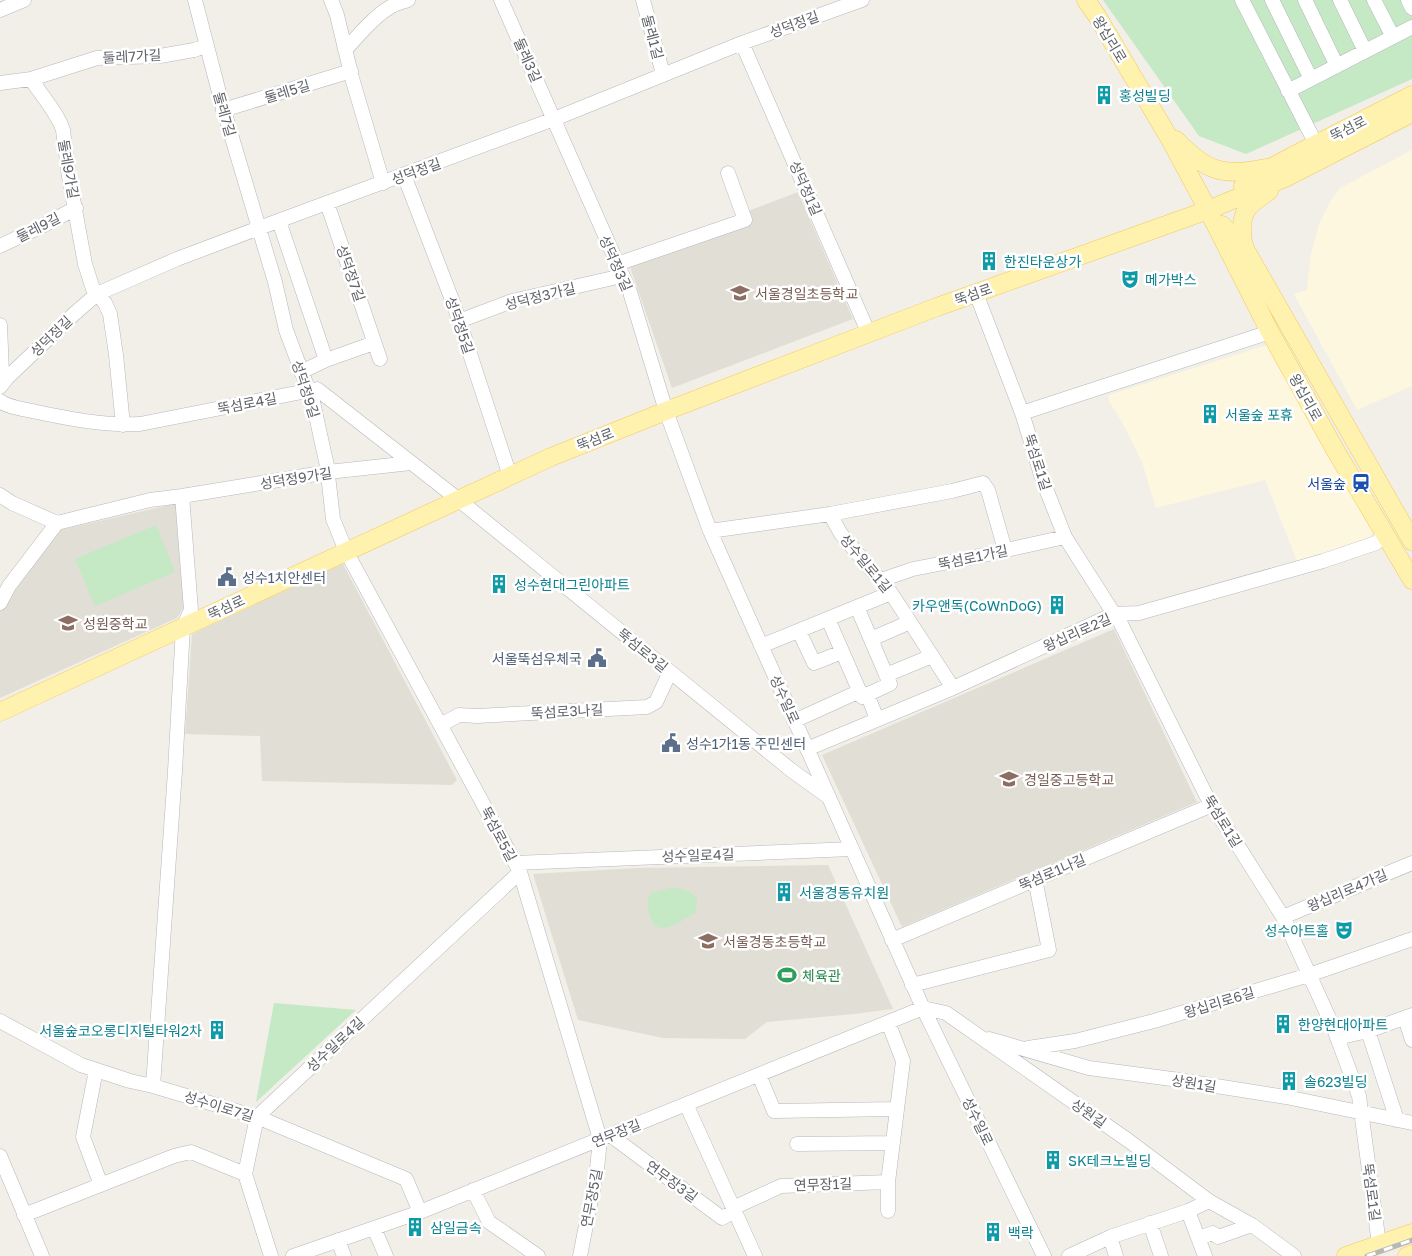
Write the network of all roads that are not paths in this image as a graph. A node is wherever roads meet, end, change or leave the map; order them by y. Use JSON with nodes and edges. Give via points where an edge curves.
{"nodes":[{"id":1,"x":24,"y":0,"type":"edge"},
{"id":2,"x":195,"y":0,"type":"edge"},
{"id":3,"x":331,"y":0,"type":"edge"},
{"id":4,"x":408,"y":0,"type":"edge"},
{"id":5,"x":501,"y":0,"type":"edge"},
{"id":6,"x":643,"y":0,"type":"edge"},
{"id":7,"x":862,"y":0,"type":"edge"},
{"id":8,"x":1086,"y":0,"type":"edge"},
{"id":9,"x":1097,"y":0,"type":"edge"},
{"id":10,"x":1242,"y":0,"type":"edge"},
{"id":11,"x":1272,"y":0,"type":"edge"},
{"id":12,"x":1306,"y":0,"type":"edge"},
{"id":13,"x":1340,"y":0,"type":"edge"},
{"id":14,"x":1374,"y":0,"type":"edge"},
{"id":15,"x":1408,"y":0,"type":"edge"},
{"id":16,"x":1412,"y":8,"type":"edge"},
{"id":17,"x":0,"y":10,"type":"edge"},
{"id":18,"x":1412,"y":27,"type":"edge"},
{"id":19,"x":1393,"y":37,"type":"junction"},
{"id":20,"x":742,"y":43,"type":"junction"},
{"id":21,"x":206,"y":46,"type":"junction"},
{"id":22,"x":345,"y":50,"type":"junction"},
{"id":23,"x":1365,"y":51,"type":"junction"},
{"id":24,"x":1336,"y":66,"type":"junction"},
{"id":25,"x":351,"y":72,"type":"junction"},
{"id":26,"x":663,"y":74,"type":"junction"},
{"id":27,"x":30,"y":79,"type":"junction"},
{"id":28,"x":1311,"y":79,"type":"junction"},
{"id":29,"x":0,"y":83,"type":"edge"},
{"id":30,"x":1288,"y":91,"type":"junction"},
{"id":31,"x":1412,"y":95,"type":"edge"},
{"id":32,"x":223,"y":110,"type":"junction"},
{"id":33,"x":1412,"y":113,"type":"edge"},
{"id":34,"x":554,"y":120,"type":"junction"},
{"id":35,"x":1175,"y":139,"type":"junction"},
{"id":36,"x":1316,"y":144,"type":"junction"},
{"id":37,"x":1280,"y":172,"type":"junction"},
{"id":38,"x":728,"y":173,"type":"dead end"},
{"id":39,"x":404,"y":175,"type":"junction"},
{"id":40,"x":383,"y":183,"type":"junction"},
{"id":41,"x":327,"y":203,"type":"junction"},
{"id":42,"x":76,"y":208,"type":"junction"},
{"id":43,"x":1208,"y":210,"type":"junction"},
{"id":44,"x":278,"y":221,"type":"junction"},
{"id":45,"x":259,"y":228,"type":"junction"},
{"id":46,"x":0,"y":246,"type":"edge"},
{"id":47,"x":1244,"y":249,"type":"junction"},
{"id":48,"x":620,"y":270,"type":"junction"},
{"id":49,"x":976,"y":293,"type":"junction"},
{"id":50,"x":97,"y":294,"type":"junction"},
{"id":51,"x":459,"y":321,"type":"junction"},
{"id":52,"x":0,"y":325,"type":"edge"},
{"id":53,"x":1270,"y":332,"type":"junction"},
{"id":54,"x":869,"y":334,"type":"junction"},
{"id":55,"x":374,"y":343,"type":"junction"},
{"id":56,"x":380,"y":359,"type":"dead end"},
{"id":57,"x":326,"y":360,"type":"junction"},
{"id":58,"x":302,"y":372,"type":"junction"},
{"id":59,"x":0,"y":378,"type":"edge"},
{"id":60,"x":0,"y":388,"type":"edge"},
{"id":61,"x":309,"y":391,"type":"junction"},
{"id":62,"x":0,"y":400,"type":"edge"},
{"id":63,"x":666,"y":411,"type":"junction"},
{"id":64,"x":1022,"y":412,"type":"junction"},
{"id":65,"x":123,"y":425,"type":"junction"},
{"id":66,"x":411,"y":463,"type":"junction"},
{"id":67,"x":328,"y":472,"type":"junction"},
{"id":68,"x":510,"y":476,"type":"junction"},
{"id":69,"x":0,"y":495,"type":"edge"},
{"id":70,"x":182,"y":496,"type":"junction"},
{"id":71,"x":459,"y":500,"type":"junction"},
{"id":72,"x":830,"y":514,"type":"junction"},
{"id":73,"x":57,"y":523,"type":"junction"},
{"id":74,"x":710,"y":531,"type":"junction"},
{"id":75,"x":1384,"y":535,"type":"junction"},
{"id":76,"x":1065,"y":537,"type":"junction"},
{"id":77,"x":1412,"y":541,"type":"edge"},
{"id":78,"x":1005,"y":550,"type":"junction"},
{"id":79,"x":346,"y":551,"type":"junction"},
{"id":80,"x":882,"y":580,"type":"junction"},
{"id":81,"x":1412,"y":580,"type":"edge"},
{"id":82,"x":891,"y":593,"type":"junction"},
{"id":83,"x":0,"y":603,"type":"edge"},
{"id":84,"x":857,"y":607,"type":"junction"},
{"id":85,"x":1114,"y":614,"type":"junction"},
{"id":86,"x":828,"y":619,"type":"junction"},
{"id":87,"x":910,"y":622,"type":"junction"},
{"id":88,"x":183,"y":627,"type":"junction"},
{"id":89,"x":799,"y":631,"type":"junction"},
{"id":90,"x":871,"y":639,"type":"junction"},
{"id":91,"x":761,"y":646,"type":"junction"},
{"id":92,"x":842,"y":652,"type":"junction"},
{"id":93,"x":932,"y":656,"type":"junction"},
{"id":94,"x":670,"y":672,"type":"junction"},
{"id":95,"x":886,"y":675,"type":"junction"},
{"id":96,"x":953,"y":688,"type":"junction"},
{"id":97,"x":863,"y":693,"type":"junction"},
{"id":98,"x":0,"y":712,"type":"edge"},
{"id":99,"x":877,"y":720,"type":"junction"},
{"id":100,"x":794,"y":721,"type":"junction"},
{"id":101,"x":446,"y":722,"type":"dead end"},
{"id":102,"x":807,"y":749,"type":"junction"},
{"id":103,"x":828,"y":798,"type":"junction"},
{"id":104,"x":1212,"y":805,"type":"junction"},
{"id":105,"x":852,"y":849,"type":"junction"},
{"id":106,"x":1412,"y":863,"type":"edge"},
{"id":107,"x":517,"y":868,"type":"junction"},
{"id":108,"x":1035,"y":879,"type":"junction"},
{"id":109,"x":1283,"y":917,"type":"junction"},
{"id":110,"x":1412,"y":939,"type":"edge"},
{"id":111,"x":892,"y":940,"type":"junction"},
{"id":112,"x":1309,"y":975,"type":"junction"},
{"id":113,"x":912,"y":985,"type":"junction"},
{"id":114,"x":923,"y":1008,"type":"junction"},
{"id":115,"x":1408,"y":1016,"type":"edge"},
{"id":116,"x":0,"y":1021,"type":"edge"},
{"id":117,"x":888,"y":1022,"type":"junction"},
{"id":118,"x":1368,"y":1031,"type":"junction"},
{"id":119,"x":978,"y":1036,"type":"junction"},
{"id":120,"x":1337,"y":1038,"type":"junction"},
{"id":121,"x":1412,"y":1040,"type":"edge"},
{"id":122,"x":1022,"y":1049,"type":"junction"},
{"id":123,"x":96,"y":1070,"type":"junction"},
{"id":124,"x":758,"y":1075,"type":"junction"},
{"id":125,"x":153,"y":1086,"type":"junction"},
{"id":126,"x":686,"y":1104,"type":"junction"},
{"id":127,"x":897,"y":1109,"type":"junction"},
{"id":128,"x":1360,"y":1112,"type":"junction"},
{"id":129,"x":256,"y":1117,"type":"junction"},
{"id":130,"x":1397,"y":1120,"type":"junction"},
{"id":131,"x":1412,"y":1123,"type":"edge"},
{"id":132,"x":605,"y":1137,"type":"junction"},
{"id":133,"x":893,"y":1142,"type":"junction"},
{"id":134,"x":797,"y":1144,"type":"dead end"},
{"id":135,"x":0,"y":1156,"type":"edge"},
{"id":136,"x":245,"y":1174,"type":"junction"},
{"id":137,"x":888,"y":1182,"type":"junction"},
{"id":138,"x":101,"y":1185,"type":"junction"},
{"id":139,"x":474,"y":1190,"type":"junction"},
{"id":140,"x":1209,"y":1201,"type":"junction"},
{"id":141,"x":734,"y":1210,"type":"junction"},
{"id":142,"x":888,"y":1211,"type":"dead end"},
{"id":143,"x":1188,"y":1211,"type":"junction"},
{"id":144,"x":420,"y":1212,"type":"junction"},
{"id":145,"x":24,"y":1216,"type":"junction"},
{"id":146,"x":1150,"y":1223,"type":"junction"},
{"id":147,"x":1252,"y":1225,"type":"junction"},
{"id":148,"x":374,"y":1228,"type":"junction"},
{"id":149,"x":1412,"y":1232,"type":"edge"},
{"id":150,"x":1110,"y":1237,"type":"junction"},
{"id":151,"x":1198,"y":1238,"type":"junction"},
{"id":152,"x":338,"y":1240,"type":"junction"},
{"id":153,"x":1379,"y":1244,"type":"junction"},
{"id":154,"x":319,"y":1252,"type":"edge"},
{"id":155,"x":1412,"y":1254,"type":"edge"},
{"id":156,"x":42,"y":1256,"type":"edge"},
{"id":157,"x":271,"y":1256,"type":"edge"},
{"id":158,"x":293,"y":1256,"type":"edge"},
{"id":159,"x":344,"y":1256,"type":"edge"},
{"id":160,"x":386,"y":1256,"type":"edge"},
{"id":161,"x":538,"y":1256,"type":"edge"},
{"id":162,"x":580,"y":1256,"type":"edge"},
{"id":163,"x":755,"y":1256,"type":"edge"},
{"id":164,"x":1044,"y":1256,"type":"edge"},
{"id":165,"x":1069,"y":1256,"type":"edge"},
{"id":166,"x":1116,"y":1256,"type":"edge"},
{"id":167,"x":1161,"y":1256,"type":"edge"},
{"id":168,"x":1205,"y":1256,"type":"edge"},
{"id":169,"x":1294,"y":1256,"type":"edge"},
{"id":170,"x":1346,"y":1256,"type":"edge"},
{"id":171,"x":1406,"y":1256,"type":"edge"}],
"edges":[{"from":1,"to":17,"type":"street"},
{"from":2,"to":21,"type":"street","name":"둘레7길"},
{"from":3,"to":22,"type":"street"},
{"from":4,"to":22,"type":"street","via":[[392,6]]},
{"from":5,"to":34,"type":"street","name":"둘레3길"},
{"from":6,"to":26,"type":"street","name":"둘레1길"},
{"from":7,"to":20,"type":"street","name":"성덕정길"},
{"from":8,"to":43,"type":"main road","name":"왕십리로","via":[[1171,141]]},
{"from":9,"to":35,"type":"main road","name":"왕십리로","via":[[1146,77]]},
{"from":10,"to":30,"type":"street"},
{"from":11,"to":28,"type":"street"},
{"from":12,"to":24,"type":"street"},
{"from":13,"to":23,"type":"street"},
{"from":14,"to":19,"type":"street"},
{"from":15,"to":16,"type":"street"},
{"from":18,"to":19,"type":"street"},
{"from":19,"to":23,"type":"street"},
{"from":20,"to":26,"type":"street","name":"성덕정길"},
{"from":20,"to":54,"type":"street","name":"성덕정1길"},
{"from":21,"to":27,"type":"street","name":"둘레7가길","via":[[160,56],[97,58]]},
{"from":21,"to":32,"type":"street","name":"둘레7길"},
{"from":22,"to":25,"type":"street"},
{"from":23,"to":24,"type":"street"},
{"from":24,"to":28,"type":"street"},
{"from":25,"to":32,"type":"street","name":"둘레5길"},
{"from":25,"to":40,"type":"street"},
{"from":26,"to":34,"type":"street","name":"성덕정길"},
{"from":27,"to":29,"type":"street"},
{"from":27,"to":42,"type":"street","name":"둘레9가길","via":[[61,125]]},
{"from":28,"to":30,"type":"street"},
{"from":30,"to":36,"type":"street"},
{"from":31,"to":36,"type":"main road","name":"뚝섬로"},
{"from":32,"to":45,"type":"street","name":"둘레7길"},
{"from":33,"to":37,"type":"main road","name":"뚝섬로"},
{"from":34,"to":39,"type":"street","name":"성덕정길"},
{"from":34,"to":48,"type":"street","name":"성덕정3길"},
{"from":35,"to":37,"type":"main road","via":[[1188,153],[1221,171]]},
{"from":35,"to":43,"type":"main road","name":"왕십리로"},
{"from":36,"to":37,"type":"main road","name":"뚝섬로"},
{"from":37,"to":43,"type":"main road","name":"뚝섬로"},
{"from":37,"to":47,"type":"main road","via":[[1246,212],[1242,228]]},
{"from":38,"to":48,"type":"street","via":[[745,220]]},
{"from":39,"to":40,"type":"street","name":"성덕정길"},
{"from":39,"to":51,"type":"street","name":"성덕정5길"},
{"from":40,"to":41,"type":"street","name":"성덕정길"},
{"from":41,"to":44,"type":"street","name":"성덕정길"},
{"from":41,"to":55,"type":"street","name":"성덕정7길"},
{"from":42,"to":46,"type":"street","name":"둘레9길"},
{"from":42,"to":50,"type":"street","name":"둘레9가길","via":[[85,264]]},
{"from":43,"to":47,"type":"main road","name":"왕십리로"},
{"from":43,"to":49,"type":"main road","name":"뚝섬로"},
{"from":43,"to":53,"type":"main road","name":"왕십리로"},
{"from":44,"to":45,"type":"street","name":"성덕정길"},
{"from":44,"to":57,"type":"street"},
{"from":45,"to":50,"type":"street","name":"성덕정길"},
{"from":45,"to":58,"type":"street","name":"성덕정9길","via":[[286,330]]},
{"from":47,"to":77,"type":"main road","name":"왕십리로"},
{"from":48,"to":51,"type":"street","name":"성덕정3가길","via":[[512,301]]},
{"from":48,"to":63,"type":"street","name":"성덕정3길","via":[[630,292]]},
{"from":49,"to":54,"type":"main road","name":"뚝섬로"},
{"from":49,"to":64,"type":"street","name":"뚝섬로1길"},
{"from":50,"to":60,"type":"street","name":"성덕정길"},
{"from":50,"to":65,"type":"street","name":"둘레9가길","via":[[110,314]]},
{"from":51,"to":68,"type":"street","name":"성덕정5길"},
{"from":52,"to":59,"type":"street"},
{"from":53,"to":64,"type":"street"},
{"from":53,"to":75,"type":"main road","name":"왕십리로"},
{"from":54,"to":63,"type":"main road","name":"뚝섬로"},
{"from":55,"to":56,"type":"street","name":"성덕정7길"},
{"from":55,"to":57,"type":"street"},
{"from":57,"to":58,"type":"street"},
{"from":58,"to":61,"type":"street","name":"성덕정9길"},
{"from":61,"to":65,"type":"street","name":"뚝섬로4길"},
{"from":61,"to":66,"type":"street","via":[[317,389]]},
{"from":61,"to":67,"type":"street","name":"성덕정9길"},
{"from":62,"to":65,"type":"street","name":"뚝섬로4길","via":[[25,410]]},
{"from":63,"to":68,"type":"main road","name":"뚝섬로"},
{"from":63,"to":74,"type":"street","name":"성수일로"},
{"from":64,"to":76,"type":"street","name":"뚝섬로1길","via":[[1043,481]]},
{"from":66,"to":67,"type":"street","name":"성덕정9가길"},
{"from":66,"to":71,"type":"street"},
{"from":67,"to":70,"type":"street","name":"성덕정9가길"},
{"from":67,"to":79,"type":"street","name":"성덕정9길","via":[[333,519]]},
{"from":68,"to":71,"type":"main road","name":"뚝섬로"},
{"from":69,"to":73,"type":"street","via":[[12,504]]},
{"from":70,"to":73,"type":"street","name":"성덕정9가길","via":[[150,500]]},
{"from":70,"to":88,"type":"street","via":[[191,610]]},
{"from":71,"to":79,"type":"main road","name":"뚝섬로"},
{"from":71,"to":94,"type":"street","name":"뚝섬로3길"},
{"from":72,"to":74,"type":"street"},
{"from":72,"to":78,"type":"street","via":[[983,483],[988,490]]},
{"from":72,"to":80,"type":"street","name":"성수일로1길","via":[[841,534]]},
{"from":73,"to":83,"type":"street"},
{"from":74,"to":91,"type":"street","name":"성수일로"},
{"from":75,"to":81,"type":"main road","name":"왕십리로"},
{"from":75,"to":85,"type":"street","name":"왕십리로2길","via":[[1376,543],[1323,561],[1139,613]]},
{"from":76,"to":78,"type":"street","name":"뚝섬로1가길"},
{"from":76,"to":85,"type":"street","name":"뚝섬로1길"},
{"from":78,"to":80,"type":"street","name":"뚝섬로1가길","via":[[913,569]]},
{"from":79,"to":88,"type":"main road","name":"뚝섬로"},
{"from":79,"to":107,"type":"street","name":"뚝섬로5길"},
{"from":80,"to":82,"type":"street","name":"성수일로1길"},
{"from":82,"to":84,"type":"street"},
{"from":82,"to":87,"type":"street","name":"성수일로1길"},
{"from":84,"to":86,"type":"street"},
{"from":84,"to":90,"type":"street"},
{"from":85,"to":96,"type":"street","name":"왕십리로2길"},
{"from":85,"to":104,"type":"street","name":"뚝섬로1길"},
{"from":86,"to":89,"type":"street"},
{"from":86,"to":92,"type":"street"},
{"from":87,"to":90,"type":"street"},
{"from":87,"to":93,"type":"street","name":"성수일로1길"},
{"from":88,"to":98,"type":"main road","name":"뚝섬로"},
{"from":88,"to":125,"type":"street"},
{"from":89,"to":91,"type":"street"},
{"from":89,"to":92,"type":"street","via":[[814,663]]},
{"from":90,"to":95,"type":"street"},
{"from":91,"to":100,"type":"street","name":"성수일로"},
{"from":92,"to":97,"type":"street"},
{"from":93,"to":95,"type":"street"},
{"from":93,"to":96,"type":"street","name":"성수일로1길"},
{"from":94,"to":101,"type":"street","name":"뚝섬로3나길","via":[[656,702],[647,707],[459,715]]},
{"from":94,"to":103,"type":"street","name":"뚝섬로3길"},
{"from":95,"to":97,"type":"street","via":[[890,684]]},
{"from":96,"to":99,"type":"street","name":"왕십리로2길"},
{"from":97,"to":99,"type":"street"},
{"from":97,"to":100,"type":"street"},
{"from":99,"to":102,"type":"street","name":"왕십리로2길"},
{"from":100,"to":102,"type":"street","name":"성수일로"},
{"from":102,"to":103,"type":"street","name":"성수일로"},
{"from":103,"to":105,"type":"street","name":"성수일로"},
{"from":104,"to":108,"type":"street","name":"뚝섬로1나길"},
{"from":104,"to":109,"type":"street","name":"뚝섬로1길"},
{"from":105,"to":107,"type":"street","name":"성수일로4길"},
{"from":105,"to":111,"type":"street","name":"성수일로"},
{"from":106,"to":109,"type":"street","name":"왕십리로4가길"},
{"from":107,"to":129,"type":"street","name":"성수일로4길"},
{"from":107,"to":132,"type":"street","name":"뚝섬로5길"},
{"from":108,"to":111,"type":"street","name":"뚝섬로1나길"},
{"from":108,"to":113,"type":"street","via":[[1049,950]]},
{"from":109,"to":112,"type":"street","name":"뚝섬로1길"},
{"from":110,"to":112,"type":"street","name":"왕십리로6길"},
{"from":111,"to":113,"type":"street","name":"성수일로"},
{"from":112,"to":120,"type":"street","name":"뚝섬로1길"},
{"from":112,"to":122,"type":"street","name":"왕십리로6길","via":[[1154,1021]]},
{"from":113,"to":114,"type":"street","name":"성수일로"},
{"from":114,"to":117,"type":"street","name":"연무장길"},
{"from":114,"to":119,"type":"street","name":"상원길","via":[[946,1013]]},
{"from":114,"to":164,"type":"street","name":"성수일로"},
{"from":115,"to":118,"type":"street"},
{"from":115,"to":121,"type":"street"},
{"from":116,"to":123,"type":"street","name":"성수이로7길"},
{"from":117,"to":124,"type":"street","name":"연무장길"},
{"from":117,"to":127,"type":"street","via":[[903,1061]]},
{"from":118,"to":120,"type":"street"},
{"from":118,"to":130,"type":"street"},
{"from":119,"to":122,"type":"street","name":"상원1길"},
{"from":119,"to":140,"type":"street","name":"상원길"},
{"from":120,"to":128,"type":"street","name":"뚝섬로1길","via":[[1359,1096]]},
{"from":122,"to":128,"type":"street","name":"상원1길","via":[[1089,1068],[1286,1097]]},
{"from":123,"to":125,"type":"street","name":"성수이로7길"},
{"from":123,"to":138,"type":"street","via":[[83,1137]]},
{"from":124,"to":126,"type":"street","name":"연무장길"},
{"from":124,"to":127,"type":"street","via":[[774,1111]]},
{"from":125,"to":129,"type":"street","name":"성수이로7길"},
{"from":126,"to":132,"type":"street","name":"연무장길"},
{"from":126,"to":141,"type":"street"},
{"from":127,"to":133,"type":"street"},
{"from":128,"to":130,"type":"street","name":"상원1길"},
{"from":128,"to":153,"type":"street","name":"뚝섬로1길"},
{"from":129,"to":136,"type":"street"},
{"from":129,"to":144,"type":"street","name":"성수이로7길","via":[[406,1179]]},
{"from":130,"to":131,"type":"street","name":"상원1길"},
{"from":132,"to":139,"type":"street","name":"연무장길"},
{"from":132,"to":141,"type":"street","name":"연무장3길","via":[[722,1218]]},
{"from":132,"to":162,"type":"street","name":"연무장5길"},
{"from":133,"to":134,"type":"street"},
{"from":133,"to":137,"type":"street"},
{"from":135,"to":145,"type":"street"},
{"from":136,"to":138,"type":"street","via":[[191,1152]]},
{"from":136,"to":157,"type":"street"},
{"from":137,"to":141,"type":"street","name":"연무장1길","via":[[782,1186]]},
{"from":137,"to":142,"type":"street"},
{"from":138,"to":145,"type":"street"},
{"from":139,"to":144,"type":"street","name":"연무장길"},
{"from":139,"to":161,"type":"street","via":[[489,1222]]},
{"from":140,"to":143,"type":"street"},
{"from":140,"to":147,"type":"street","name":"상원길"},
{"from":141,"to":163,"type":"street"},
{"from":143,"to":146,"type":"street"},
{"from":143,"to":151,"type":"street"},
{"from":144,"to":148,"type":"street","name":"연무장길"},
{"from":145,"to":156,"type":"street"},
{"from":146,"to":150,"type":"street"},
{"from":146,"to":167,"type":"street"},
{"from":147,"to":151,"type":"street","via":[[1218,1237],[1213,1233]]},
{"from":147,"to":169,"type":"street","name":"상원길"},
{"from":148,"to":152,"type":"street","name":"연무장길"},
{"from":148,"to":160,"type":"street"},
{"from":149,"to":153,"type":"main road"},
{"from":150,"to":165,"type":"street"},
{"from":150,"to":166,"type":"street"},
{"from":151,"to":168,"type":"street"},
{"from":152,"to":154,"type":"street","name":"연무장길"},
{"from":152,"to":159,"type":"street"},
{"from":153,"to":170,"type":"main road"},
{"from":154,"to":158,"type":"street","name":"연무장길"},
{"from":155,"to":171,"type":"main road"}]}
